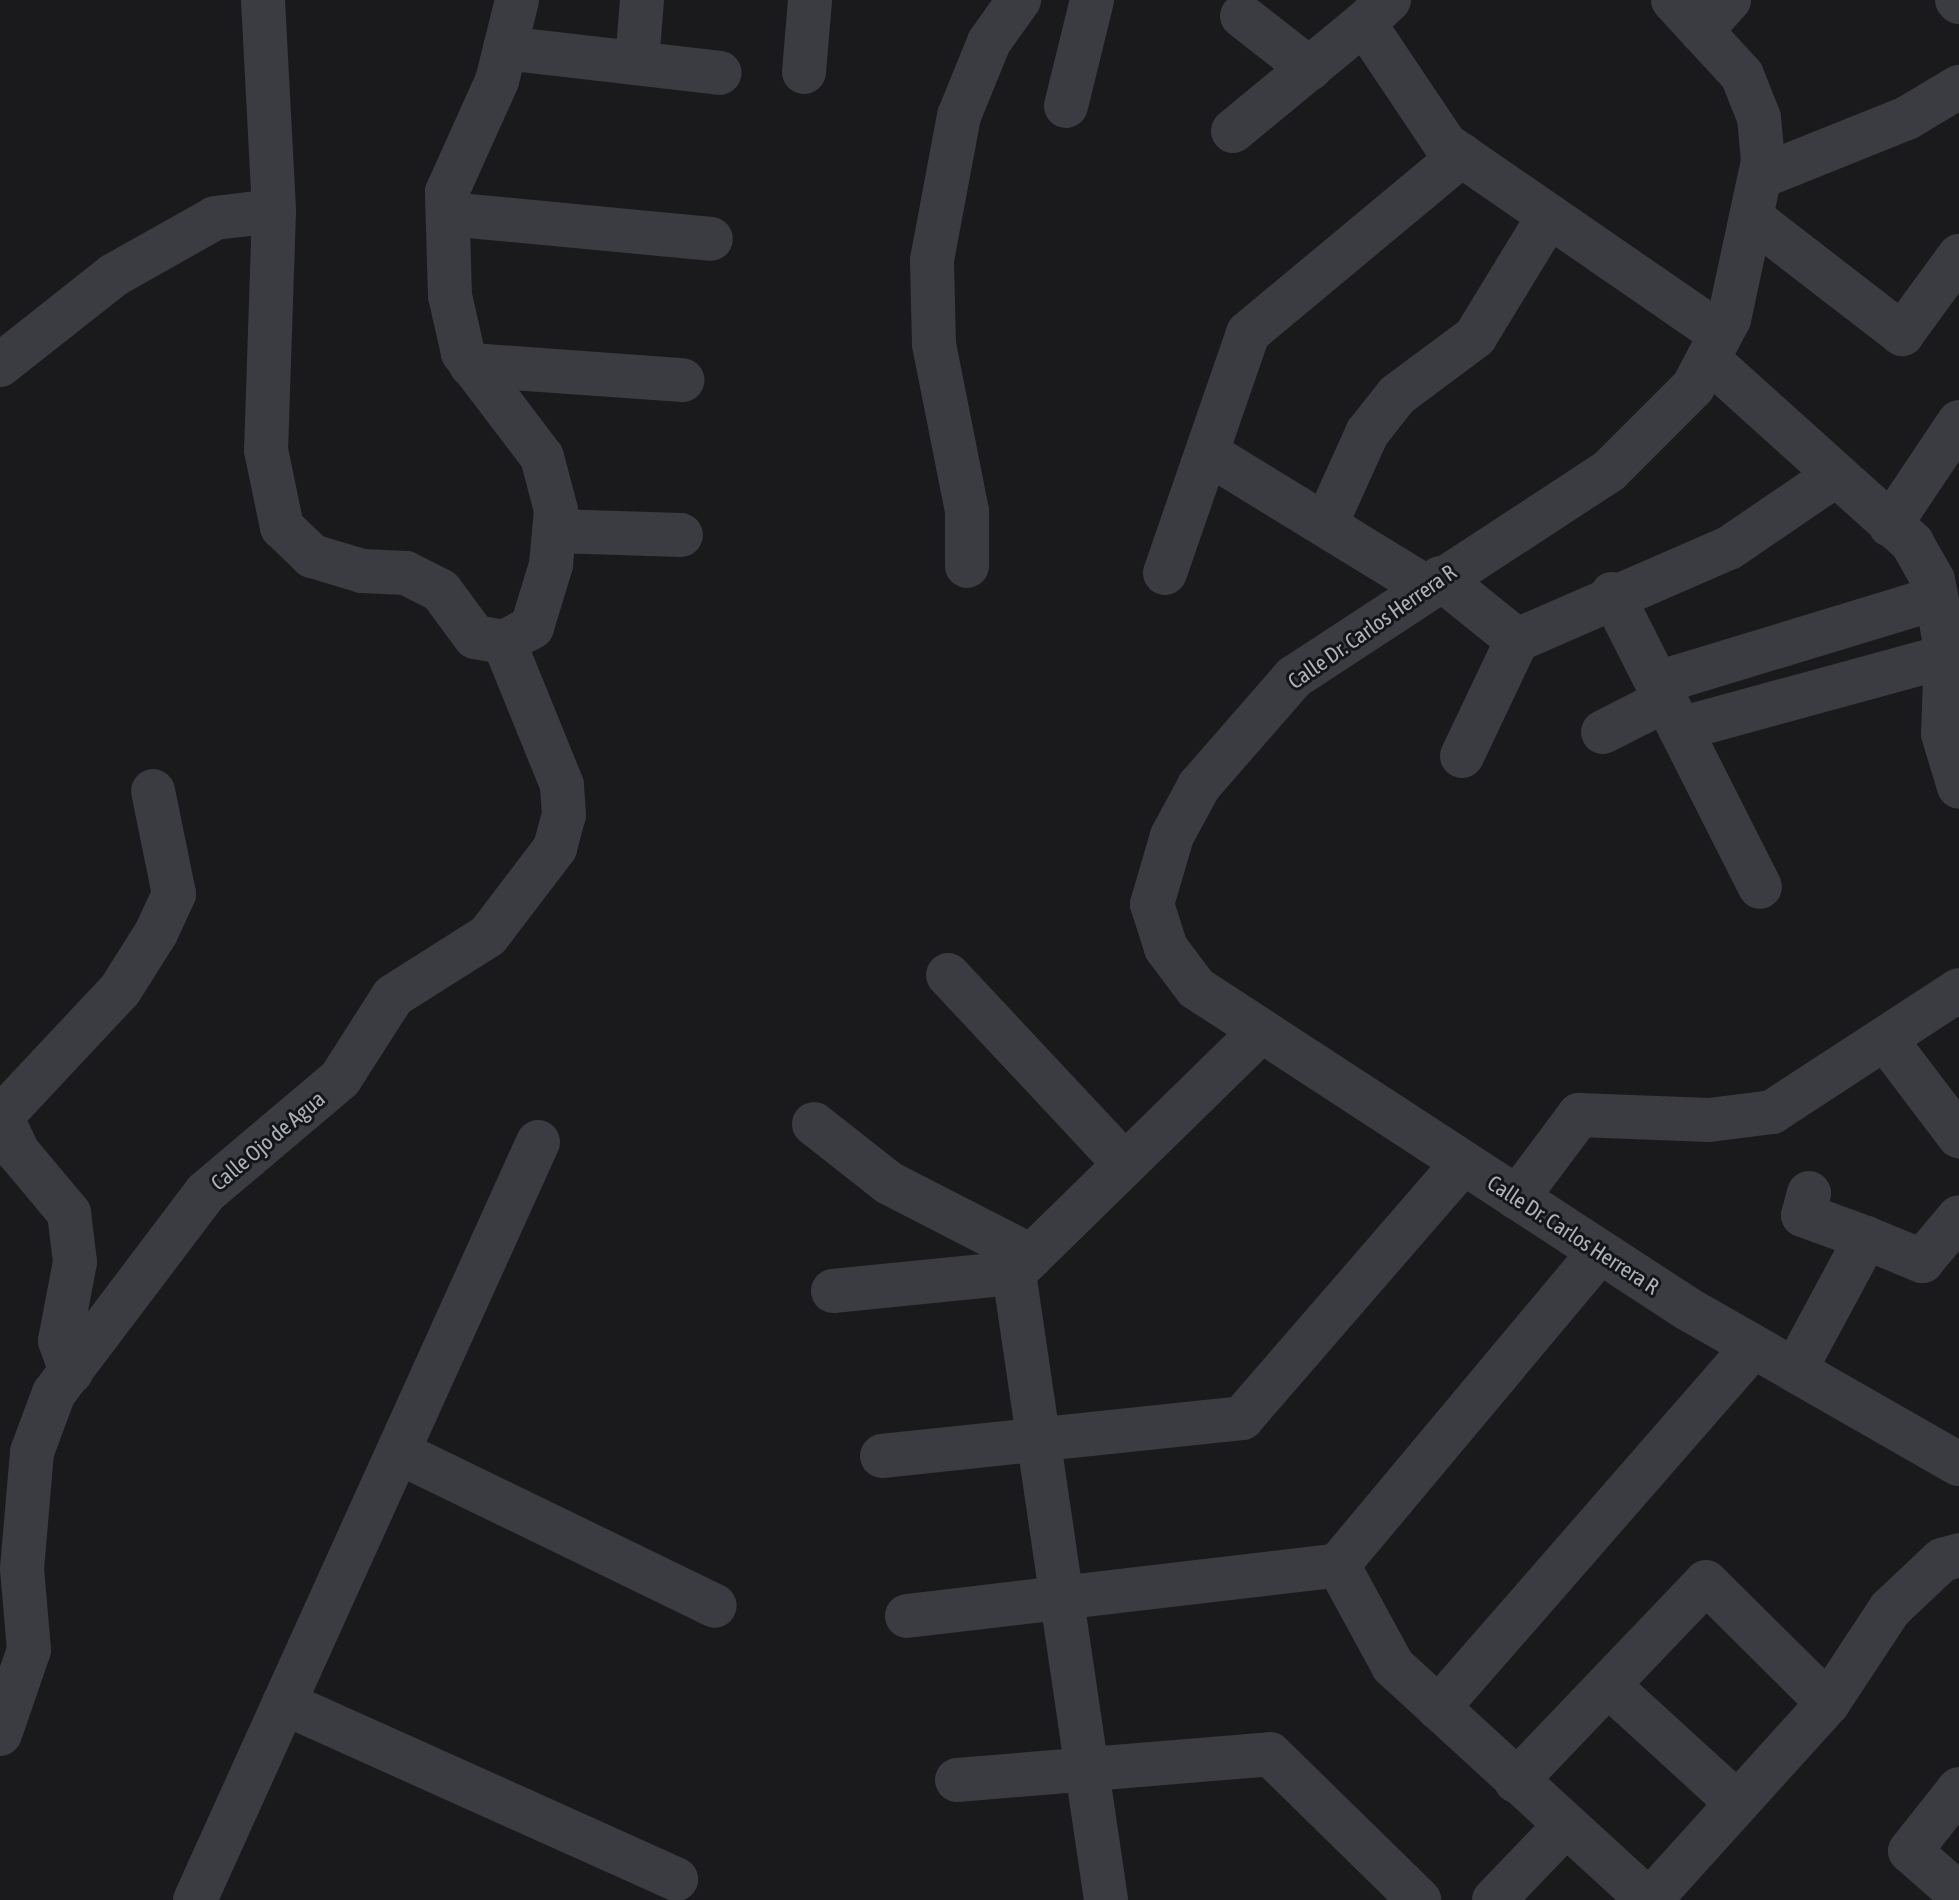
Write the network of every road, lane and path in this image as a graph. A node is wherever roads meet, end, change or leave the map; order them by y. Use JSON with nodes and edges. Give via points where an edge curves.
{"nodes":[{"id":1,"x":263,"y":0,"type":"edge"},
{"id":2,"x":517,"y":0,"type":"edge"},
{"id":3,"x":642,"y":0,"type":"edge"},
{"id":4,"x":810,"y":0,"type":"edge"},
{"id":5,"x":1019,"y":0,"type":"edge"},
{"id":6,"x":1092,"y":0,"type":"edge"},
{"id":7,"x":1701,"y":10,"type":"edge"},
{"id":8,"x":1376,"y":12,"type":"edge"},
{"id":9,"x":1242,"y":16,"type":"dead end"},
{"id":10,"x":505,"y":48,"type":"junction"},
{"id":11,"x":637,"y":63,"type":"junction"},
{"id":12,"x":1310,"y":69,"type":"junction"},
{"id":13,"x":804,"y":72,"type":"dead end"},
{"id":14,"x":720,"y":73,"type":"dead end"},
{"id":15,"x":1959,"y":87,"type":"edge"},
{"id":16,"x":1066,"y":106,"type":"dead end"},
{"id":17,"x":1233,"y":131,"type":"dead end"},
{"id":18,"x":1462,"y":155,"type":"junction"},
{"id":19,"x":1756,"y":198,"type":"junction"},
{"id":20,"x":274,"y":211,"type":"junction"},
{"id":21,"x":448,"y":214,"type":"junction"},
{"id":22,"x":1549,"y":216,"type":"junction"},
{"id":23,"x":711,"y":239,"type":"dead end"},
{"id":24,"x":1959,"y":256,"type":"edge"},
{"id":25,"x":1714,"y":347,"type":"junction"},
{"id":26,"x":0,"y":365,"type":"edge"},
{"id":27,"x":471,"y":365,"type":"junction"},
{"id":28,"x":682,"y":380,"type":"dead end"},
{"id":29,"x":1959,"y":422,"type":"edge"},
{"id":30,"x":1209,"y":454,"type":"junction"},
{"id":31,"x":1833,"y":477,"type":"junction"},
{"id":32,"x":1326,"y":524,"type":"junction"},
{"id":33,"x":1890,"y":525,"type":"junction"},
{"id":34,"x":554,"y":531,"type":"junction"},
{"id":35,"x":681,"y":535,"type":"dead end"},
{"id":36,"x":967,"y":566,"type":"dead end"},
{"id":37,"x":1165,"y":573,"type":"dead end"},
{"id":38,"x":1433,"y":583,"type":"junction"},
{"id":39,"x":1612,"y":594,"type":"junction"},
{"id":40,"x":1936,"y":598,"type":"junction"},
{"id":41,"x":1517,"y":640,"type":"junction"},
{"id":42,"x":504,"y":642,"type":"junction"},
{"id":43,"x":1946,"y":656,"type":"junction"},
{"id":44,"x":1668,"y":704,"type":"junction"},
{"id":45,"x":1951,"y":712,"type":"edge"},
{"id":46,"x":1603,"y":732,"type":"dead end"},
{"id":47,"x":1462,"y":756,"type":"dead end"},
{"id":48,"x":1959,"y":787,"type":"edge"},
{"id":49,"x":153,"y":791,"type":"dead end"},
{"id":50,"x":1760,"y":887,"type":"dead end"},
{"id":51,"x":948,"y":975,"type":"dead end"},
{"id":52,"x":1959,"y":990,"type":"edge"},
{"id":53,"x":1261,"y":1031,"type":"junction"},
{"id":54,"x":1886,"y":1040,"type":"junction"},
{"id":55,"x":0,"y":1116,"type":"edge"},
{"id":56,"x":814,"y":1124,"type":"dead end"},
{"id":57,"x":1957,"y":1127,"type":"edge"},
{"id":58,"x":538,"y":1142,"type":"dead end"},
{"id":59,"x":1463,"y":1163,"type":"junction"},
{"id":60,"x":1125,"y":1164,"type":"junction"},
{"id":61,"x":1809,"y":1193,"type":"dead end"},
{"id":62,"x":1517,"y":1198,"type":"junction"},
{"id":63,"x":1959,"y":1217,"type":"edge"},
{"id":64,"x":1866,"y":1238,"type":"junction"},
{"id":65,"x":1600,"y":1252,"type":"junction"},
{"id":66,"x":1023,"y":1264,"type":"junction"},
{"id":67,"x":833,"y":1291,"type":"dead end"},
{"id":68,"x":1753,"y":1347,"type":"junction"},
{"id":69,"x":1795,"y":1370,"type":"junction"},
{"id":70,"x":71,"y":1372,"type":"junction"},
{"id":71,"x":1039,"y":1439,"type":"junction"},
{"id":72,"x":398,"y":1452,"type":"junction"},
{"id":73,"x":882,"y":1456,"type":"dead end"},
{"id":74,"x":1959,"y":1464,"type":"edge"},
{"id":75,"x":1959,"y":1555,"type":"edge"},
{"id":76,"x":1338,"y":1565,"type":"junction"},
{"id":77,"x":1062,"y":1598,"type":"junction"},
{"id":78,"x":715,"y":1606,"type":"dead end"},
{"id":79,"x":907,"y":1616,"type":"dead end"},
{"id":80,"x":1608,"y":1685,"type":"junction"},
{"id":81,"x":284,"y":1703,"type":"junction"},
{"id":82,"x":1828,"y":1703,"type":"junction"},
{"id":83,"x":1438,"y":1708,"type":"junction"},
{"id":84,"x":2,"y":1724,"type":"edge"},
{"id":85,"x":1087,"y":1769,"type":"junction"},
{"id":86,"x":957,"y":1780,"type":"dead end"},
{"id":87,"x":1516,"y":1781,"type":"junction"},
{"id":88,"x":1959,"y":1789,"type":"edge"},
{"id":89,"x":1736,"y":1802,"type":"junction"},
{"id":90,"x":1565,"y":1826,"type":"junction"},
{"id":91,"x":676,"y":1879,"type":"dead end"},
{"id":92,"x":1959,"y":1894,"type":"edge"},
{"id":93,"x":195,"y":1900,"type":"edge"},
{"id":94,"x":1106,"y":1900,"type":"edge"},
{"id":95,"x":1419,"y":1900,"type":"edge"},
{"id":96,"x":1494,"y":1900,"type":"edge"},
{"id":97,"x":1649,"y":1900,"type":"edge"}],
"edges":[{"from":1,"to":20,"type":"street"},
{"from":2,"to":10,"type":"street"},
{"from":3,"to":11,"type":"street"},
{"from":4,"to":13,"type":"street"},
{"from":5,"to":36,"type":"street","via":[[984,51],[959,116],[932,260],[934,344],[967,511]]},
{"from":6,"to":16,"type":"street"},
{"from":7,"to":19,"type":"street","name":"Calle Dr. Carlos Herrera R","via":[[1742,75],[1759,118]]},
{"from":8,"to":12,"type":"street"},
{"from":8,"to":18,"type":"street","via":[[1445,144]]},
{"from":9,"to":12,"type":"street"},
{"from":10,"to":11,"type":"street"},
{"from":10,"to":21,"type":"street","via":[[447,192]]},
{"from":11,"to":14,"type":"street"},
{"from":12,"to":17,"type":"street"},
{"from":15,"to":19,"type":"street"},
{"from":18,"to":22,"type":"street"},
{"from":18,"to":30,"type":"street","via":[[1248,333]]},
{"from":19,"to":24,"type":"street","via":[[1902,334]]},
{"from":19,"to":25,"type":"street","name":"Calle Dr. Carlos Herrera R"},
{"from":20,"to":26,"type":"street","via":[[215,218],[114,275]]},
{"from":20,"to":42,"type":"street","via":[[266,450],[282,527],[312,556],[362,571],[406,573],[441,591],[475,637]]},
{"from":21,"to":23,"type":"street"},
{"from":21,"to":27,"type":"street","via":[[450,296]]},
{"from":22,"to":25,"type":"street"},
{"from":22,"to":32,"type":"street","via":[[1475,337],[1397,395],[1367,433]]},
{"from":25,"to":31,"type":"street"},
{"from":25,"to":38,"type":"street","name":"Calle Dr. Carlos Herrera R","via":[[1693,387],[1609,471]]},
{"from":27,"to":28,"type":"street"},
{"from":27,"to":34,"type":"street","via":[[542,457]]},
{"from":29,"to":33,"type":"street"},
{"from":30,"to":32,"type":"street"},
{"from":30,"to":37,"type":"street"},
{"from":31,"to":33,"type":"street"},
{"from":31,"to":39,"type":"street","via":[[1729,548]]},
{"from":32,"to":38,"type":"street"},
{"from":33,"to":40,"type":"street","via":[[1912,543]]},
{"from":34,"to":35,"type":"street"},
{"from":34,"to":42,"type":"street","via":[[532,627]]},
{"from":38,"to":41,"type":"street"},
{"from":38,"to":53,"type":"street","name":"Calle Dr. Carlos Herrera R","via":[[1294,677],[1223,752],[1172,836],[1152,904],[1166,948],[1196,988]]},
{"from":39,"to":41,"type":"street"},
{"from":39,"to":44,"type":"street"},
{"from":40,"to":43,"type":"street"},
{"from":40,"to":44,"type":"street"},
{"from":41,"to":47,"type":"street"},
{"from":42,"to":70,"type":"street","name":"Calle Ojo de Agua","via":[[562,785],[564,815],[555,848],[488,936],[393,996],[340,1079],[205,1193]]},
{"from":43,"to":44,"type":"street"},
{"from":43,"to":45,"type":"street"},
{"from":44,"to":46,"type":"street"},
{"from":44,"to":50,"type":"street"},
{"from":45,"to":48,"type":"street"},
{"from":49,"to":55,"type":"street","via":[[174,894],[162,920],[120,990]]},
{"from":51,"to":60,"type":"street"},
{"from":52,"to":54,"type":"street"},
{"from":53,"to":59,"type":"street","name":"Calle Dr. Carlos Herrera R"},
{"from":53,"to":60,"type":"street"},
{"from":54,"to":57,"type":"street"},
{"from":54,"to":62,"type":"street","via":[[1772,1112],[1709,1120],[1579,1115]]},
{"from":55,"to":70,"type":"street","via":[[37,1179],[69,1213],[75,1262],[60,1341]]},
{"from":56,"to":66,"type":"street","via":[[902,1191]]},
{"from":58,"to":72,"type":"street"},
{"from":59,"to":62,"type":"street","name":"Calle Dr. Carlos Herrera R"},
{"from":59,"to":71,"type":"street","via":[[1242,1418]]},
{"from":60,"to":66,"type":"street"},
{"from":61,"to":64,"type":"street","via":[[1803,1215]]},
{"from":62,"to":65,"type":"street","name":"Calle Dr. Carlos Herrera R"},
{"from":63,"to":64,"type":"street","via":[[1922,1261]]},
{"from":64,"to":69,"type":"street"},
{"from":65,"to":68,"type":"street","name":"Calle Dr. Carlos Herrera R"},
{"from":65,"to":76,"type":"street"},
{"from":66,"to":67,"type":"street"},
{"from":66,"to":71,"type":"street"},
{"from":68,"to":69,"type":"street","name":"Calle Dr. Carlos Herrera R"},
{"from":68,"to":83,"type":"street"},
{"from":69,"to":74,"type":"street","name":"Calle Dr. Carlos Herrera R"},
{"from":70,"to":84,"type":"street","name":"Calle Ojo de Agua","via":[[32,1452],[22,1569],[29,1650]]},
{"from":71,"to":73,"type":"street"},
{"from":71,"to":77,"type":"street"},
{"from":72,"to":78,"type":"street"},
{"from":72,"to":81,"type":"street"},
{"from":75,"to":82,"type":"street","via":[[1942,1560],[1890,1609]]},
{"from":76,"to":77,"type":"street"},
{"from":76,"to":83,"type":"street","via":[[1393,1666]]},
{"from":77,"to":79,"type":"street"},
{"from":77,"to":85,"type":"street"},
{"from":80,"to":82,"type":"street","via":[[1706,1582]]},
{"from":80,"to":87,"type":"street"},
{"from":80,"to":89,"type":"street"},
{"from":81,"to":91,"type":"street"},
{"from":81,"to":93,"type":"street"},
{"from":82,"to":89,"type":"street"},
{"from":83,"to":87,"type":"street"},
{"from":85,"to":86,"type":"street"},
{"from":85,"to":94,"type":"street"},
{"from":85,"to":95,"type":"street","via":[[1270,1754]]},
{"from":87,"to":90,"type":"street"},
{"from":88,"to":92,"type":"street","via":[[1910,1851]]},
{"from":89,"to":97,"type":"street"},
{"from":90,"to":96,"type":"street"},
{"from":90,"to":97,"type":"street"}]}
